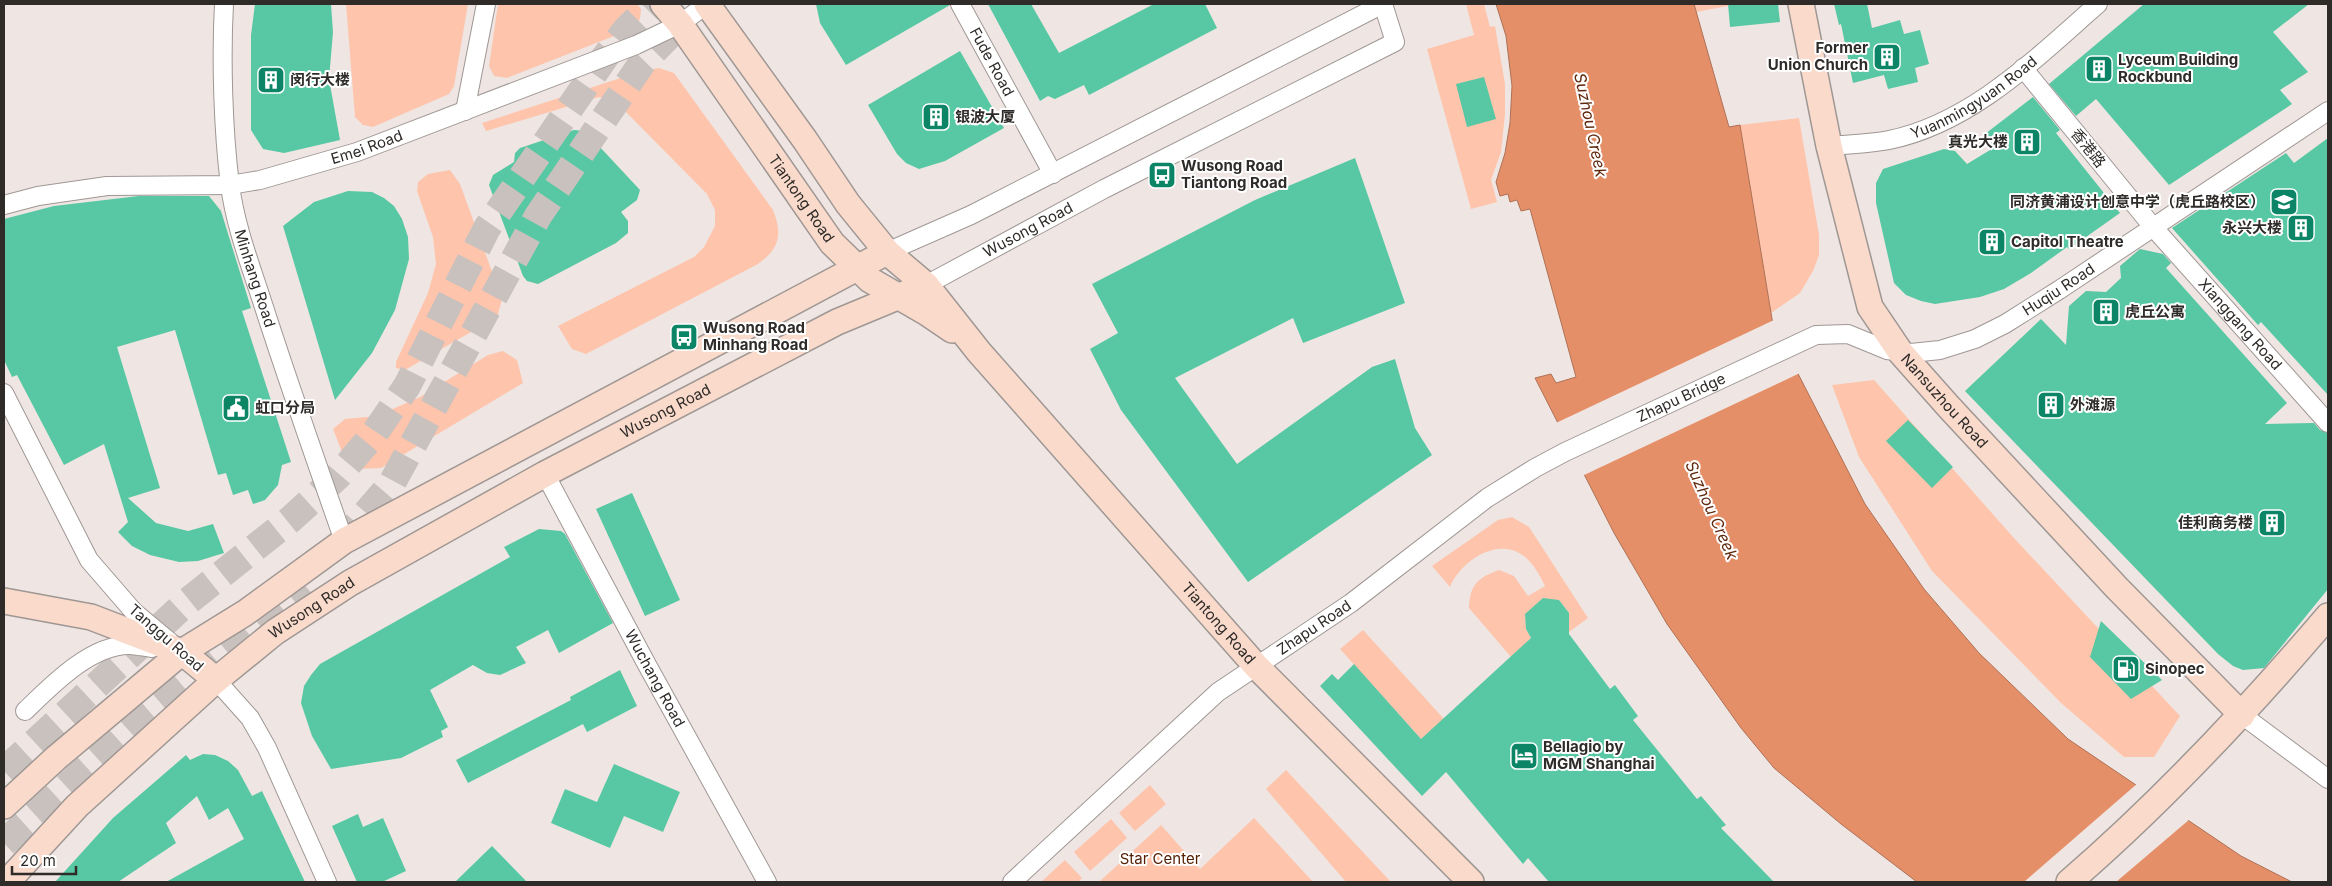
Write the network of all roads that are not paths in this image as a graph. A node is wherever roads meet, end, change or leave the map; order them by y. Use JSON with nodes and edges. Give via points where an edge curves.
{"nodes":[{"id":1,"x":224,"y":4,"type":"edge"},
{"id":2,"x":486,"y":4,"type":"edge"},
{"id":3,"x":663,"y":4,"type":"edge"},
{"id":4,"x":707,"y":4,"type":"edge"},
{"id":5,"x":960,"y":4,"type":"edge"},
{"id":6,"x":1383,"y":4,"type":"edge"},
{"id":7,"x":1801,"y":4,"type":"edge"},
{"id":8,"x":2098,"y":4,"type":"edge"},
{"id":9,"x":680,"y":24,"type":"junction"},
{"id":10,"x":2023,"y":68,"type":"junction"},
{"id":11,"x":465,"y":110,"type":"junction"},
{"id":12,"x":2328,"y":111,"type":"edge"},
{"id":13,"x":1829,"y":146,"type":"junction"},
{"id":14,"x":1053,"y":174,"type":"junction"},
{"id":15,"x":230,"y":185,"type":"junction"},
{"id":16,"x":4,"y":205,"type":"edge"},
{"id":17,"x":2153,"y":227,"type":"junction"},
{"id":18,"x":887,"y":252,"type":"junction"},
{"id":19,"x":857,"y":267,"type":"junction"},
{"id":20,"x":926,"y":285,"type":"junction"},
{"id":21,"x":899,"y":298,"type":"junction"},
{"id":22,"x":978,"y":352,"type":"junction"},
{"id":23,"x":1901,"y":352,"type":"junction"},
{"id":24,"x":4,"y":393,"type":"edge"},
{"id":25,"x":2328,"y":422,"type":"edge"},
{"id":26,"x":1565,"y":452,"type":"joint"},
{"id":27,"x":545,"y":474,"type":"junction"},
{"id":28,"x":344,"y":541,"type":"junction"},
{"id":29,"x":4,"y":601,"type":"edge"},
{"id":30,"x":2328,"y":616,"type":"edge"},
{"id":31,"x":182,"y":652,"type":"junction"},
{"id":32,"x":1256,"y":666,"type":"junction"},
{"id":33,"x":216,"y":680,"type":"junction"},
{"id":34,"x":25,"y":711,"type":"dead end"},
{"id":35,"x":2242,"y":715,"type":"junction"},
{"id":36,"x":2328,"y":779,"type":"edge"},
{"id":37,"x":4,"y":806,"type":"edge"},
{"id":38,"x":7,"y":882,"type":"edge"},
{"id":39,"x":326,"y":882,"type":"edge"},
{"id":40,"x":767,"y":882,"type":"edge"},
{"id":41,"x":1012,"y":882,"type":"edge"},
{"id":42,"x":1471,"y":882,"type":"edge"},
{"id":43,"x":2069,"y":882,"type":"edge"}],
"edges":[{"from":1,"to":15,"type":"street","name":"Minhang Road","via":[[224,93]]},
{"from":2,"to":11,"type":"street"},
{"from":3,"to":9,"type":"main road","name":"Tiantong Road"},
{"from":4,"to":9,"type":"street","name":"Emei Road"},
{"from":4,"to":18,"type":"main road","name":"Tiantong Road","via":[[848,204]]},
{"from":5,"to":14,"type":"street","name":"Fude Road"},
{"from":6,"to":14,"type":"street"},
{"from":6,"to":20,"type":"street","name":"Wusong Road","via":[[1395,42],[1104,189]]},
{"from":7,"to":13,"type":"main road","name":"Nansuzhou Road"},
{"from":8,"to":10,"type":"street","name":"Yuanmingyuan Road"},
{"from":9,"to":11,"type":"street","name":"Emei Road","via":[[636,45]]},
{"from":9,"to":19,"type":"main road","name":"Tiantong Road","via":[[832,243]]},
{"from":10,"to":13,"type":"street","name":"Yuanmingyuan Road","via":[[1944,121],[1890,140]]},
{"from":10,"to":17,"type":"street","name":"香港路"},
{"from":11,"to":15,"type":"street","name":"Emei Road","via":[[357,152],[278,176]]},
{"from":12,"to":17,"type":"street","name":"Huqiu Road"},
{"from":13,"to":23,"type":"main road","name":"Nansuzhou Road","via":[[1870,308]]},
{"from":14,"to":18,"type":"street","via":[[971,216]]},
{"from":15,"to":16,"type":"street","name":"Emei Road","via":[[107,186],[38,196]]},
{"from":15,"to":28,"type":"street","name":"Minhang Road","via":[[240,234]]},
{"from":17,"to":23,"type":"street","name":"Huqiu Road","via":[[1998,328],[1940,350]]},
{"from":17,"to":25,"type":"street","name":"Xianggang Road"},
{"from":18,"to":19,"type":"main road"},
{"from":18,"to":20,"type":"main road","name":"Tiantong Road"},
{"from":19,"to":21,"type":"main road","name":"Tiantong Road","via":[[870,280]]},
{"from":19,"to":28,"type":"main road"},
{"from":20,"to":21,"type":"main road","name":"Wusong Road"},
{"from":20,"to":22,"type":"main road","name":"Tiantong Road"},
{"from":21,"to":22,"type":"main road","name":"Tiantong Road","via":[[927,312]]},
{"from":21,"to":27,"type":"main road","name":"Wusong Road","via":[[837,322]]},
{"from":22,"to":32,"type":"main road","name":"Tiantong Road"},
{"from":23,"to":26,"type":"street","name":"Zhapu Bridge","via":[[1887,350],[1848,334],[1816,335]]},
{"from":23,"to":35,"type":"main road","name":"Nansuzhou Road","via":[[2117,588]]},
{"from":24,"to":31,"type":"street","name":"Tanggu Road","via":[[89,560],[134,612]]},
{"from":26,"to":32,"type":"street","name":"Zhapu Road","via":[[1487,498],[1351,603]]},
{"from":27,"to":33,"type":"main road","name":"Wusong Road","via":[[350,584],[274,632]]},
{"from":27,"to":40,"type":"street","name":"Wuchang Road"},
{"from":28,"to":31,"type":"main road","via":[[245,613]]},
{"from":29,"to":31,"type":"main road","via":[[91,617]]},
{"from":30,"to":35,"type":"main road"},
{"from":31,"to":33,"type":"main road","name":"Tanggu Road"},
{"from":31,"to":34,"type":"street","via":[[129,644],[112,647],[67,673]]},
{"from":31,"to":37,"type":"main road"},
{"from":32,"to":41,"type":"street","name":"Zhapu Road","via":[[1212,698]]},
{"from":32,"to":42,"type":"main road","name":"Tiantong Road"},
{"from":33,"to":38,"type":"main road","name":"Wusong Road","via":[[78,806]]},
{"from":33,"to":39,"type":"street","name":"Tanggu Road","via":[[250,718],[267,748]]},
{"from":35,"to":36,"type":"street"},
{"from":35,"to":43,"type":"main road","via":[[2170,790]]}]}
